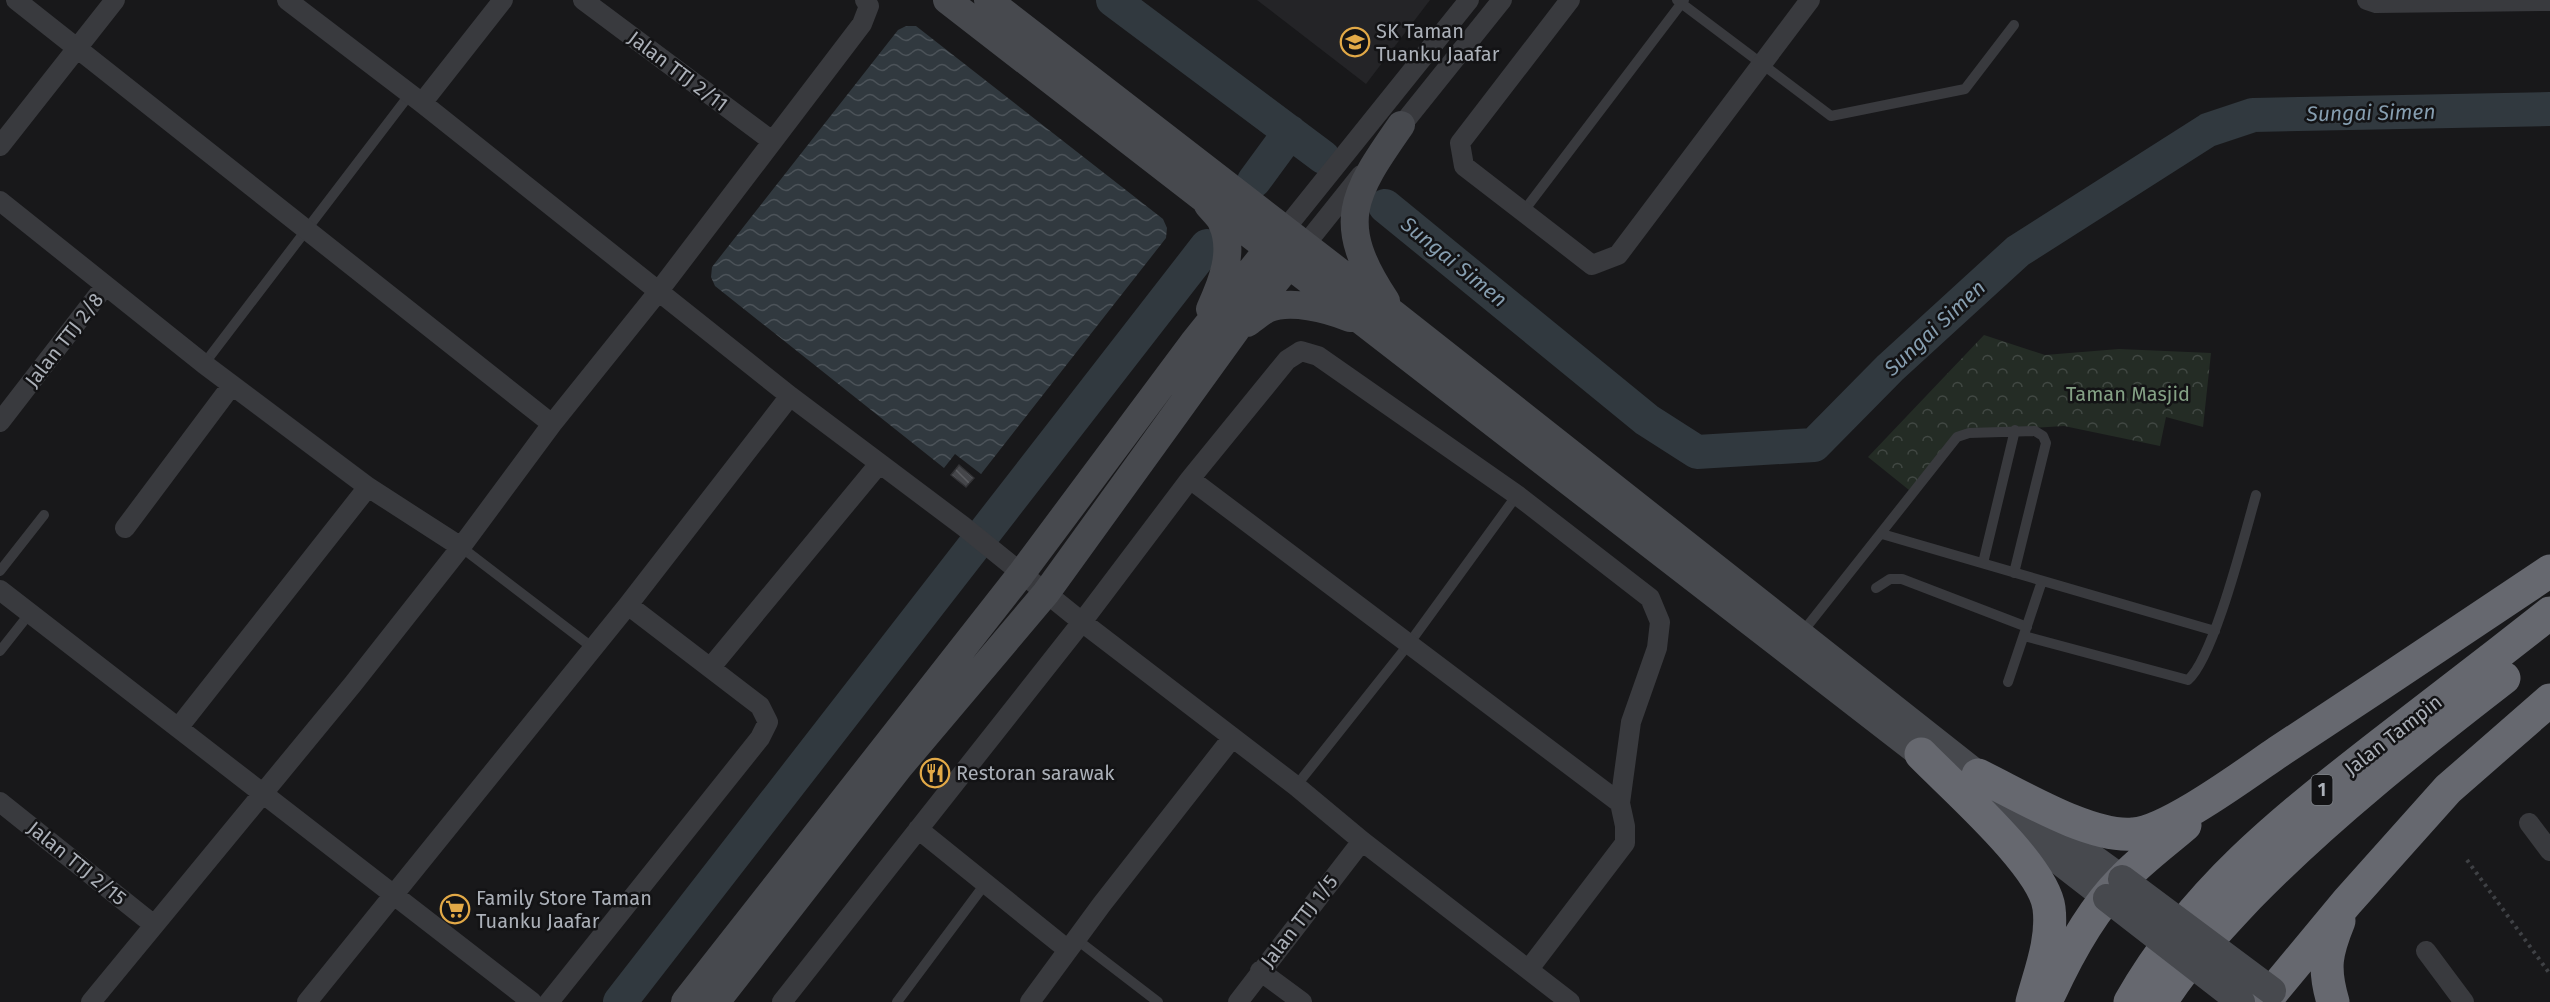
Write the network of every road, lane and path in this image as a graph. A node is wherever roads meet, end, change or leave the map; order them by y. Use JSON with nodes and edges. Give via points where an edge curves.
{"nodes":[{"id":1,"x":16,"y":0,"type":"edge"},
{"id":2,"x":115,"y":0,"type":"edge"},
{"id":3,"x":287,"y":0,"type":"edge"},
{"id":4,"x":502,"y":0,"type":"edge"},
{"id":5,"x":583,"y":0,"type":"edge"},
{"id":6,"x":947,"y":0,"type":"edge"},
{"id":7,"x":987,"y":0,"type":"edge"},
{"id":8,"x":1469,"y":0,"type":"edge"},
{"id":9,"x":1502,"y":0,"type":"edge"},
{"id":10,"x":1570,"y":0,"type":"edge"},
{"id":11,"x":1810,"y":0,"type":"edge"},
{"id":12,"x":2367,"y":0,"type":"edge"},
{"id":13,"x":1680,"y":1,"type":"edge"},
{"id":14,"x":2550,"y":1,"type":"edge"},
{"id":15,"x":867,"y":3,"type":"edge"},
{"id":16,"x":2014,"y":25,"type":"dead end"},
{"id":17,"x":77,"y":50,"type":"junction"},
{"id":18,"x":1762,"y":64,"type":"junction"},
{"id":19,"x":416,"y":98,"type":"junction"},
{"id":20,"x":1401,"y":125,"type":"junction"},
{"id":21,"x":772,"y":141,"type":"junction"},
{"id":22,"x":0,"y":146,"type":"edge"},
{"id":23,"x":1200,"y":194,"type":"junction"},
{"id":24,"x":0,"y":201,"type":"edge"},
{"id":25,"x":1523,"y":212,"type":"junction"},
{"id":26,"x":306,"y":229,"type":"junction"},
{"id":27,"x":1287,"y":246,"type":"junction"},
{"id":28,"x":105,"y":286,"type":"junction"},
{"id":29,"x":658,"y":291,"type":"junction"},
{"id":30,"x":1383,"y":320,"type":"junction"},
{"id":31,"x":1236,"y":330,"type":"junction"},
{"id":32,"x":1193,"y":343,"type":"junction"},
{"id":33,"x":204,"y":364,"type":"junction"},
{"id":34,"x":232,"y":386,"type":"junction"},
{"id":35,"x":790,"y":396,"type":"junction"},
{"id":36,"x":0,"y":422,"type":"edge"},
{"id":37,"x":552,"y":424,"type":"junction"},
{"id":38,"x":2015,"y":430,"type":"junction"},
{"id":39,"x":879,"y":464,"type":"junction"},
{"id":40,"x":1190,"y":479,"type":"junction"},
{"id":41,"x":368,"y":487,"type":"junction"},
{"id":42,"x":1517,"y":495,"type":"junction"},
{"id":43,"x":2256,"y":495,"type":"dead end"},
{"id":44,"x":44,"y":515,"type":"dead end"},
{"id":45,"x":125,"y":528,"type":"dead end"},
{"id":46,"x":1882,"y":534,"type":"junction"},
{"id":47,"x":461,"y":547,"type":"junction"},
{"id":48,"x":1983,"y":563,"type":"junction"},
{"id":49,"x":0,"y":571,"type":"edge"},
{"id":50,"x":2550,"y":572,"type":"edge"},
{"id":51,"x":2014,"y":573,"type":"junction"},
{"id":52,"x":1021,"y":574,"type":"junction"},
{"id":53,"x":2042,"y":581,"type":"junction"},
{"id":54,"x":1876,"y":588,"type":"dead end"},
{"id":55,"x":0,"y":590,"type":"edge"},
{"id":56,"x":1046,"y":593,"type":"junction"},
{"id":57,"x":628,"y":605,"type":"junction"},
{"id":58,"x":30,"y":613,"type":"junction"},
{"id":59,"x":2550,"y":613,"type":"edge"},
{"id":60,"x":1082,"y":622,"type":"junction"},
{"id":61,"x":2215,"y":631,"type":"junction"},
{"id":62,"x":2025,"y":632,"type":"junction"},
{"id":63,"x":1794,"y":642,"type":"junction"},
{"id":64,"x":2550,"y":642,"type":"edge"},
{"id":65,"x":1408,"y":645,"type":"junction"},
{"id":66,"x":593,"y":648,"type":"junction"},
{"id":67,"x":0,"y":651,"type":"edge"},
{"id":68,"x":711,"y":667,"type":"junction"},
{"id":69,"x":2008,"y":682,"type":"dead end"},
{"id":70,"x":2550,"y":700,"type":"edge"},
{"id":71,"x":178,"y":728,"type":"junction"},
{"id":72,"x":1232,"y":738,"type":"junction"},
{"id":73,"x":1921,"y":754,"type":"junction"},
{"id":74,"x":1978,"y":774,"type":"junction"},
{"id":75,"x":2234,"y":782,"type":"junction"},
{"id":76,"x":1296,"y":786,"type":"junction"},
{"id":77,"x":262,"y":793,"type":"junction"},
{"id":78,"x":0,"y":802,"type":"edge"},
{"id":79,"x":1620,"y":803,"type":"junction"},
{"id":80,"x":2529,"y":823,"type":"dead end"},
{"id":81,"x":918,"y":829,"type":"junction"},
{"id":82,"x":1362,"y":842,"type":"junction"},
{"id":83,"x":2550,"y":851,"type":"edge"},
{"id":84,"x":2466,"y":860,"type":"dead end"},
{"id":85,"x":985,"y":884,"type":"junction"},
{"id":86,"x":2114,"y":889,"type":"junction"},
{"id":87,"x":394,"y":895,"type":"junction"},
{"id":88,"x":2347,"y":902,"type":"junction"},
{"id":89,"x":154,"y":925,"type":"junction"},
{"id":90,"x":1072,"y":944,"type":"junction"},
{"id":91,"x":2426,"y":951,"type":"dead end"},
{"id":92,"x":1529,"y":969,"type":"junction"},
{"id":93,"x":1260,"y":971,"type":"junction"},
{"id":94,"x":2550,"y":974,"type":"edge"},
{"id":95,"x":2275,"y":998,"type":"edge"},
{"id":96,"x":91,"y":1002,"type":"edge"},
{"id":97,"x":307,"y":1002,"type":"edge"},
{"id":98,"x":532,"y":1002,"type":"edge"},
{"id":99,"x":549,"y":1002,"type":"edge"},
{"id":100,"x":685,"y":1002,"type":"edge"},
{"id":101,"x":716,"y":1002,"type":"edge"},
{"id":102,"x":782,"y":1002,"type":"edge"},
{"id":103,"x":897,"y":1002,"type":"edge"},
{"id":104,"x":1030,"y":1002,"type":"edge"},
{"id":105,"x":1158,"y":1002,"type":"edge"},
{"id":106,"x":1238,"y":1002,"type":"edge"},
{"id":107,"x":1302,"y":1002,"type":"edge"},
{"id":108,"x":1570,"y":1002,"type":"edge"},
{"id":109,"x":2032,"y":1002,"type":"edge"},
{"id":110,"x":2046,"y":1002,"type":"edge"},
{"id":111,"x":2130,"y":1002,"type":"edge"},
{"id":112,"x":2161,"y":1002,"type":"edge"},
{"id":113,"x":2241,"y":1002,"type":"edge"},
{"id":114,"x":2333,"y":1002,"type":"edge"},
{"id":115,"x":2464,"y":1002,"type":"edge"}],
"edges":[{"from":1,"to":17,"type":"street"},
{"from":2,"to":17,"type":"street"},
{"from":3,"to":19,"type":"street"},
{"from":4,"to":19,"type":"street"},
{"from":5,"to":21,"type":"street","name":"Jalan TTJ 2/11"},
{"from":6,"to":23,"type":"street"},
{"from":7,"to":27,"type":"street"},
{"from":8,"to":27,"type":"street"},
{"from":9,"to":20,"type":"street"},
{"from":10,"to":25,"type":"street","via":[[1460,143],[1464,166]]},
{"from":11,"to":18,"type":"street"},
{"from":12,"to":14,"type":"street"},
{"from":13,"to":18,"type":"lane"},
{"from":13,"to":25,"type":"lane"},
{"from":15,"to":21,"type":"street","via":[[862,24]]},
{"from":16,"to":18,"type":"lane","via":[[1965,89],[1831,116]]},
{"from":17,"to":22,"type":"street"},
{"from":17,"to":26,"type":"street"},
{"from":18,"to":25,"type":"street","via":[[1618,255],[1592,265]]},
{"from":19,"to":26,"type":"lane"},
{"from":19,"to":29,"type":"street"},
{"from":20,"to":27,"type":"street"},
{"from":20,"to":30,"type":"street","via":[[1367,173],[1354,212],[1354,228]]},
{"from":21,"to":29,"type":"street"},
{"from":23,"to":27,"type":"street"},
{"from":23,"to":32,"type":"street","via":[[1223,224],[1228,258],[1221,286]]},
{"from":24,"to":28,"type":"street"},
{"from":26,"to":33,"type":"lane"},
{"from":26,"to":37,"type":"street"},
{"from":27,"to":30,"type":"street"},
{"from":27,"to":31,"type":"street"},
{"from":27,"to":32,"type":"street"},
{"from":28,"to":33,"type":"street"},
{"from":28,"to":36,"type":"street","name":"Jalan TTJ 2/8"},
{"from":29,"to":35,"type":"street"},
{"from":29,"to":37,"type":"street"},
{"from":30,"to":31,"type":"street","via":[[1306,305],[1268,309]]},
{"from":30,"to":63,"type":"street"},
{"from":31,"to":56,"type":"street"},
{"from":32,"to":52,"type":"street"},
{"from":33,"to":34,"type":"street"},
{"from":34,"to":41,"type":"street"},
{"from":34,"to":45,"type":"street"},
{"from":35,"to":39,"type":"street"},
{"from":35,"to":57,"type":"street"},
{"from":37,"to":47,"type":"street"},
{"from":38,"to":46,"type":"lane","via":[[1957,437]]},
{"from":38,"to":48,"type":"lane"},
{"from":38,"to":51,"type":"lane","via":[[2035,432],[2046,443]]},
{"from":39,"to":52,"type":"street"},
{"from":39,"to":68,"type":"street"},
{"from":40,"to":42,"type":"street","via":[[1287,360],[1301,351],[1318,356]]},
{"from":40,"to":60,"type":"street"},
{"from":40,"to":65,"type":"street"},
{"from":41,"to":47,"type":"street"},
{"from":41,"to":71,"type":"street"},
{"from":42,"to":65,"type":"lane"},
{"from":42,"to":79,"type":"street","via":[[1650,598],[1660,622],[1657,648],[1631,722]]},
{"from":43,"to":61,"type":"lane"},
{"from":44,"to":49,"type":"lane"},
{"from":46,"to":48,"type":"lane"},
{"from":46,"to":63,"type":"lane"},
{"from":47,"to":66,"type":"lane"},
{"from":47,"to":77,"type":"street"},
{"from":48,"to":51,"type":"lane"},
{"from":50,"to":75,"type":"highway"},
{"from":51,"to":53,"type":"lane"},
{"from":52,"to":56,"type":"street"},
{"from":52,"to":100,"type":"street"},
{"from":53,"to":61,"type":"lane"},
{"from":53,"to":62,"type":"lane"},
{"from":54,"to":62,"type":"lane","via":[[1890,579],[1902,579]]},
{"from":55,"to":58,"type":"street"},
{"from":56,"to":60,"type":"street"},
{"from":56,"to":101,"type":"street","via":[[900,766]]},
{"from":57,"to":66,"type":"street"},
{"from":57,"to":68,"type":"street"},
{"from":58,"to":67,"type":"lane"},
{"from":58,"to":71,"type":"street"},
{"from":59,"to":111,"type":"highway","name":"Jalan Tampin","number":"1","via":[[2275,828],[2207,893],[2174,933]]},
{"from":60,"to":72,"type":"street"},
{"from":60,"to":81,"type":"street"},
{"from":61,"to":62,"type":"lane","via":[[2195,674],[2188,680]]},
{"from":62,"to":69,"type":"lane"},
{"from":63,"to":73,"type":"street"},
{"from":63,"to":74,"type":"street"},
{"from":64,"to":112,"type":"highway","name":"Jalan Tampin","number":"1","via":[[2375,779],[2305,841],[2212,936]]},
{"from":65,"to":76,"type":"lane"},
{"from":65,"to":79,"type":"street"},
{"from":66,"to":87,"type":"street"},
{"from":68,"to":99,"type":"street","via":[[760,706],[768,722],[760,738]]},
{"from":70,"to":88,"type":"highway","via":[[2448,789]]},
{"from":71,"to":77,"type":"street"},
{"from":72,"to":76,"type":"street"},
{"from":72,"to":90,"type":"street"},
{"from":73,"to":86,"type":"street"},
{"from":73,"to":109,"type":"highway","via":[[2026,861],[2049,906],[2048,945]]},
{"from":74,"to":75,"type":"highway","via":[[2060,816],[2114,834],[2151,831]]},
{"from":74,"to":86,"type":"street"},
{"from":75,"to":86,"type":"highway"},
{"from":76,"to":82,"type":"street"},
{"from":77,"to":87,"type":"street"},
{"from":77,"to":89,"type":"street"},
{"from":78,"to":89,"type":"street","name":"Jalan TTJ 2/15"},
{"from":79,"to":92,"type":"street","via":[[1625,843]]},
{"from":80,"to":83,"type":"street"},
{"from":81,"to":85,"type":"street"},
{"from":81,"to":102,"type":"street"},
{"from":82,"to":92,"type":"street"},
{"from":82,"to":93,"type":"street","name":"Jalan TTJ 1/5"},
{"from":84,"to":94,"type":"path"},
{"from":85,"to":90,"type":"street"},
{"from":85,"to":103,"type":"lane"},
{"from":86,"to":95,"type":"street","bridge":true},
{"from":86,"to":110,"type":"highway","via":[[2065,960]]},
{"from":86,"to":113,"type":"street","bridge":true},
{"from":87,"to":97,"type":"street"},
{"from":87,"to":98,"type":"street"},
{"from":88,"to":95,"type":"highway"},
{"from":88,"to":114,"type":"highway","via":[[2327,950],[2326,979]]},
{"from":89,"to":96,"type":"street"},
{"from":90,"to":104,"type":"street"},
{"from":90,"to":105,"type":"lane"},
{"from":91,"to":115,"type":"street"},
{"from":92,"to":108,"type":"street"},
{"from":93,"to":106,"type":"street","name":"Jalan TTJ 1/5"},
{"from":93,"to":107,"type":"street"}]}
